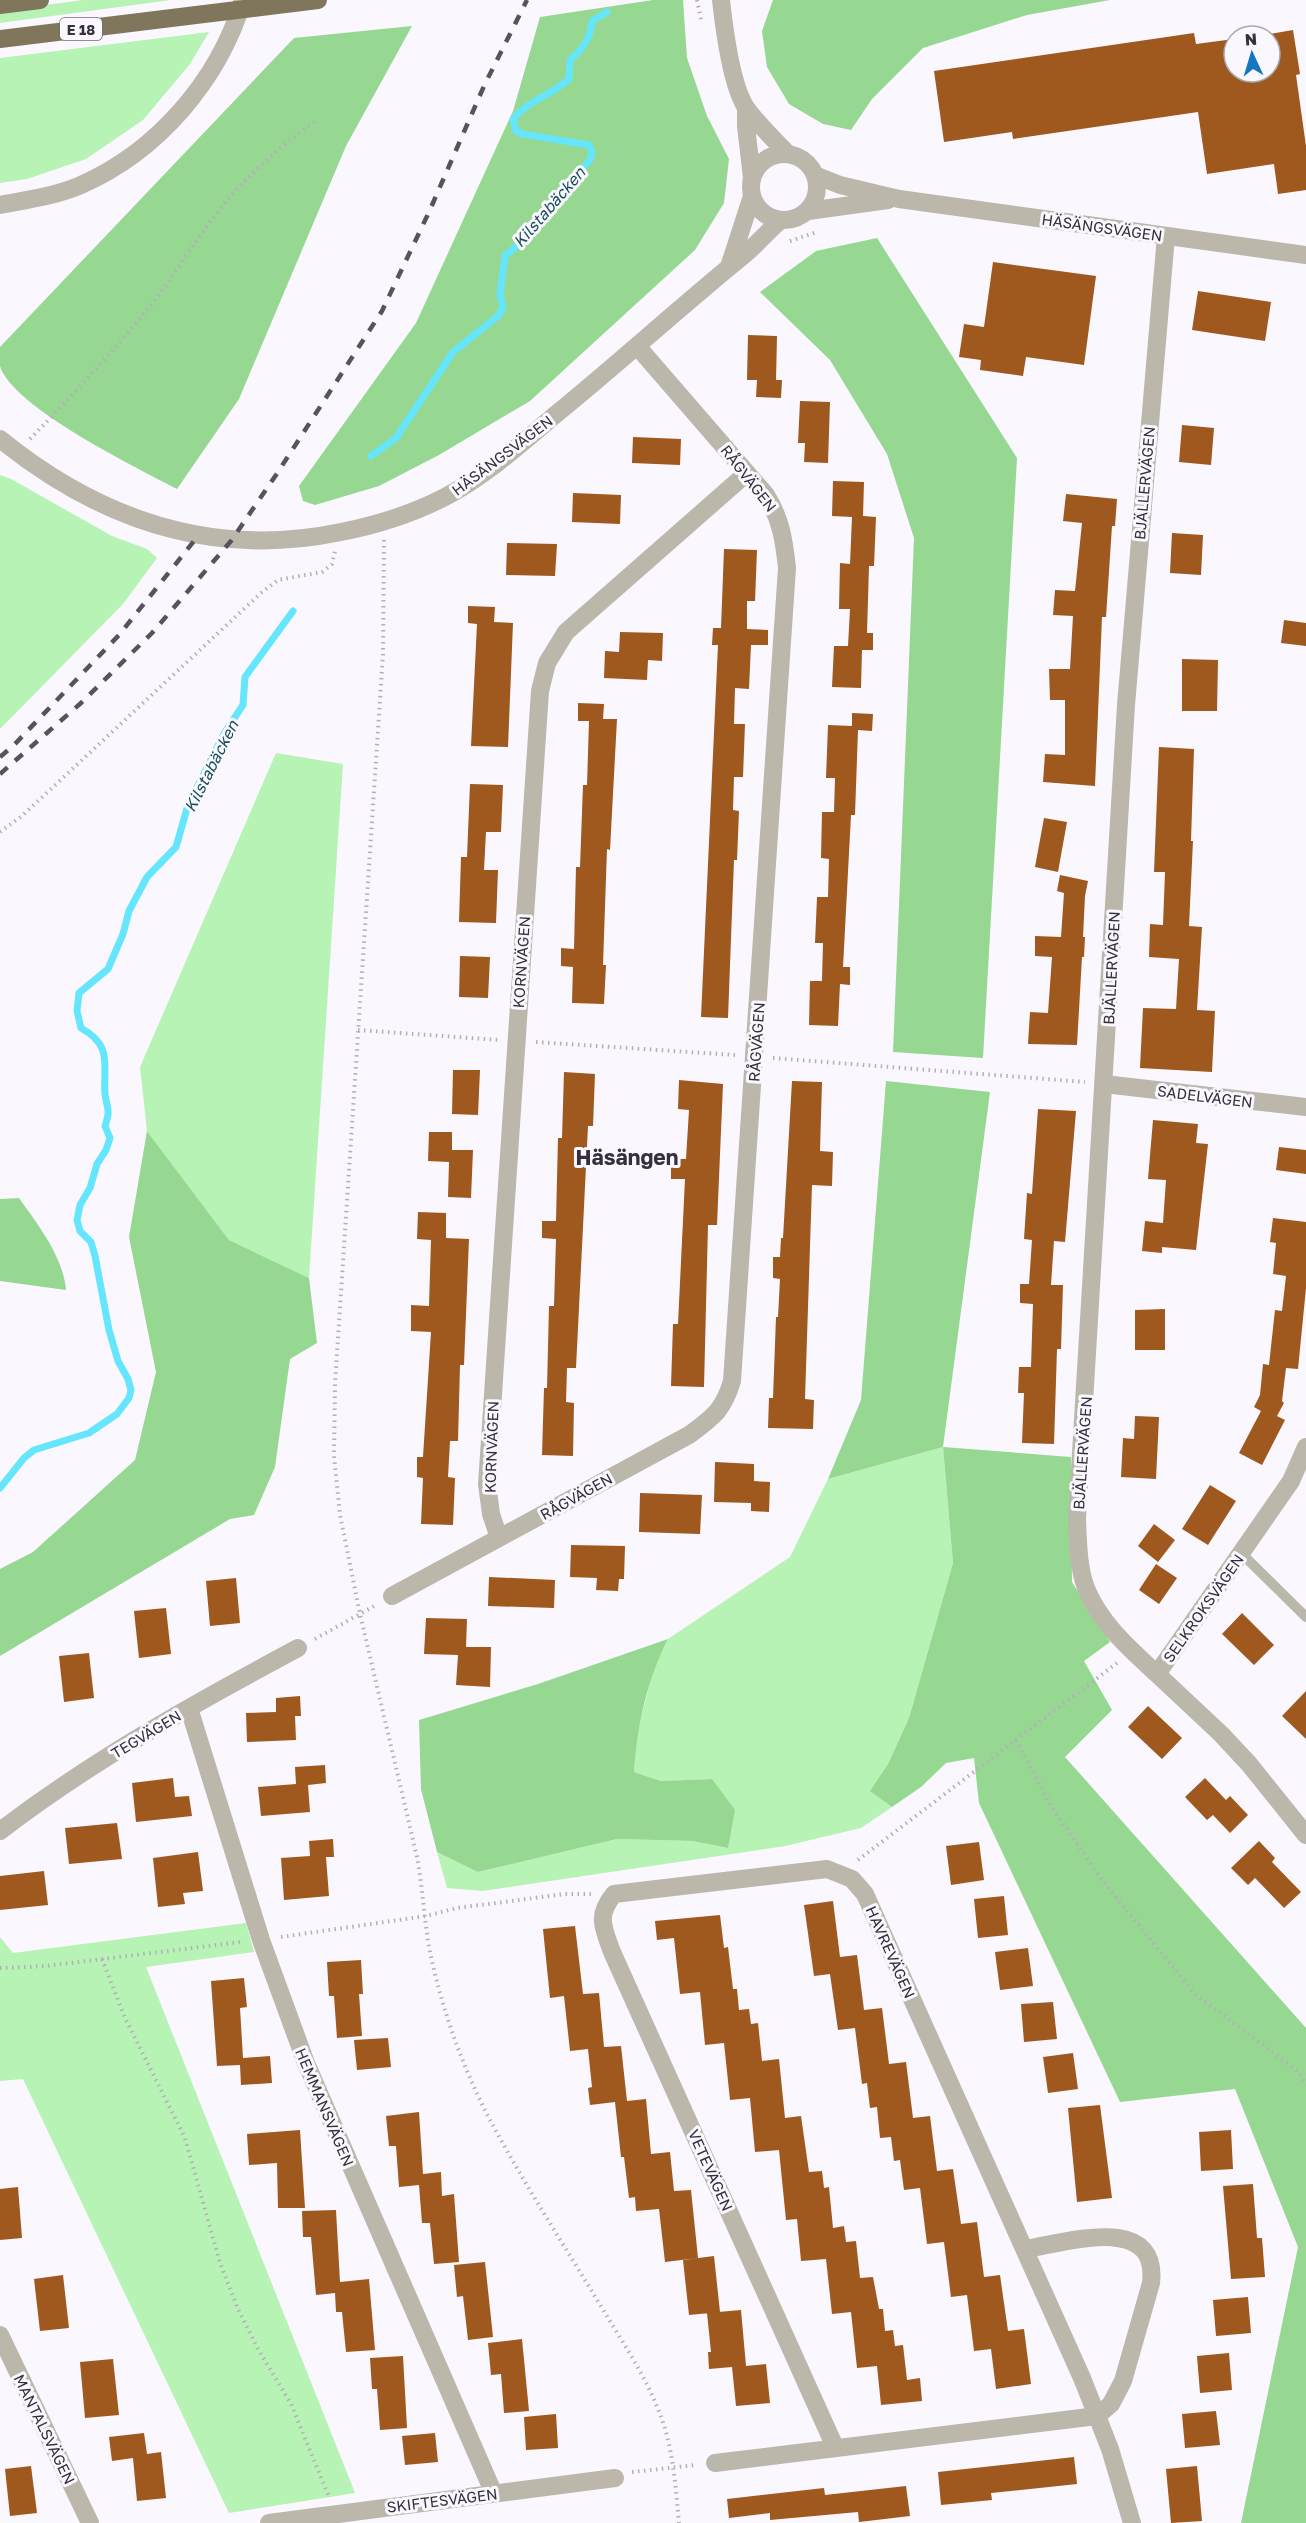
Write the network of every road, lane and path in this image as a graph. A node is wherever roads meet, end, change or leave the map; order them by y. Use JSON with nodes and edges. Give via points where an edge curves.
{"nodes":[{"id":1,"x":34,"y":0,"type":"edge"},
{"id":2,"x":243,"y":0,"type":"edge"},
{"id":3,"x":318,"y":0,"type":"edge"},
{"id":4,"x":721,"y":0,"type":"edge"},
{"id":5,"x":0,"y":5,"type":"edge"},
{"id":6,"x":0,"y":39,"type":"edge"},
{"id":7,"x":746,"y":108,"type":"junction"},
{"id":8,"x":317,"y":120,"type":"dead end"},
{"id":9,"x":788,"y":154,"type":"junction"},
{"id":10,"x":815,"y":175,"type":"junction"},
{"id":11,"x":752,"y":187,"type":"junction"},
{"id":12,"x":899,"y":199,"type":"junction"},
{"id":13,"x":0,"y":205,"type":"edge"},
{"id":14,"x":808,"y":211,"type":"junction"},
{"id":15,"x":781,"y":220,"type":"junction"},
{"id":16,"x":824,"y":229,"type":"dead end"},
{"id":17,"x":1166,"y":236,"type":"junction"},
{"id":18,"x":785,"y":243,"type":"dead end"},
{"id":19,"x":1306,"y":255,"type":"edge"},
{"id":20,"x":729,"y":267,"type":"junction"},
{"id":21,"x":637,"y":346,"type":"junction"},
{"id":22,"x":0,"y":439,"type":"edge"},
{"id":23,"x":17,"y":453,"type":"junction"},
{"id":24,"x":747,"y":473,"type":"junction"},
{"id":25,"x":384,"y":540,"type":"dead end"},
{"id":26,"x":335,"y":549,"type":"dead end"},
{"id":27,"x":0,"y":832,"type":"edge"},
{"id":28,"x":358,"y":1030,"type":"junction"},
{"id":29,"x":516,"y":1041,"type":"junction"},
{"id":30,"x":755,"y":1057,"type":"junction"},
{"id":31,"x":1104,"y":1084,"type":"junction"},
{"id":32,"x":1306,"y":1107,"type":"edge"},
{"id":33,"x":1304,"y":1456,"type":"edge"},
{"id":34,"x":499,"y":1538,"type":"junction"},
{"id":35,"x":1241,"y":1553,"type":"junction"},
{"id":36,"x":392,"y":1596,"type":"joint"},
{"id":37,"x":360,"y":1614,"type":"junction"},
{"id":38,"x":1306,"y":1617,"type":"edge"},
{"id":39,"x":298,"y":1648,"type":"joint"},
{"id":40,"x":1132,"y":1651,"type":"junction"},
{"id":41,"x":1157,"y":1674,"type":"junction"},
{"id":42,"x":189,"y":1708,"type":"junction"},
{"id":43,"x":1016,"y":1740,"type":"junction"},
{"id":44,"x":0,"y":1831,"type":"edge"},
{"id":45,"x":1306,"y":1835,"type":"edge"},
{"id":46,"x":614,"y":1894,"type":"junction"},
{"id":47,"x":426,"y":1916,"type":"junction"},
{"id":48,"x":261,"y":1940,"type":"junction"},
{"id":49,"x":102,"y":1959,"type":"junction"},
{"id":50,"x":0,"y":1968,"type":"edge"},
{"id":51,"x":1306,"y":2085,"type":"edge"},
{"id":52,"x":1025,"y":2249,"type":"junction"},
{"id":53,"x":0,"y":2336,"type":"edge"},
{"id":54,"x":1097,"y":2415,"type":"junction"},
{"id":55,"x":835,"y":2447,"type":"junction"},
{"id":56,"x":715,"y":2463,"type":"joint"},
{"id":57,"x":673,"y":2468,"type":"junction"},
{"id":58,"x":615,"y":2478,"type":"joint"},
{"id":59,"x":494,"y":2494,"type":"junction"},
{"id":60,"x":335,"y":2514,"type":"junction"},
{"id":61,"x":90,"y":2523,"type":"edge"},
{"id":62,"x":269,"y":2523,"type":"edge"},
{"id":63,"x":679,"y":2523,"type":"edge"},
{"id":64,"x":1132,"y":2523,"type":"edge"}],
"edges":[{"from":1,"to":5,"type":"highway"},
{"from":2,"to":13,"type":"street","via":[[227,44],[206,80],[183,111],[144,145],[111,170],[79,186]]},
{"from":3,"to":6,"type":"highway","number":"E 18"},
{"from":4,"to":7,"type":"street","via":[[724,33]]},
{"from":7,"to":9,"type":"street"},
{"from":7,"to":11,"type":"street"},
{"from":8,"to":23,"type":"path","via":[[254,171],[214,216],[147,309]]},
{"from":9,"to":10,"type":"street","via":[[804,161]]},
{"from":9,"to":11,"type":"street","via":[[770,157],[762,163]]},
{"from":10,"to":12,"type":"street","name":"HÄSÄNGSVÄGEN"},
{"from":10,"to":14,"type":"street","via":[[818,190]]},
{"from":11,"to":15,"type":"street","via":[[763,213]]},
{"from":11,"to":20,"type":"street"},
{"from":12,"to":14,"type":"street","name":"HÄSÄNGSVÄGEN"},
{"from":12,"to":17,"type":"street","name":"HÄSÄNGSVÄGEN"},
{"from":14,"to":15,"type":"street","via":[[795,219]]},
{"from":15,"to":20,"type":"street","name":"HÄSÄNGSVÄGEN"},
{"from":16,"to":18,"type":"path"},
{"from":17,"to":19,"type":"street","name":"HÄSÄNGSVÄGEN"},
{"from":17,"to":31,"type":"street","name":"BJÄLLERVÄGEN","via":[[1126,705]]},
{"from":20,"to":21,"type":"street","name":"HÄSÄNGSVÄGEN"},
{"from":21,"to":23,"type":"street","name":"HÄSÄNGSVÄGEN","via":[[523,442],[446,497],[385,521],[320,537],[241,542],[170,531],[123,515],[73,491]]},
{"from":21,"to":24,"type":"street","name":"RÅGVÄGEN"},
{"from":22,"to":23,"type":"street","name":"HÄSÄNGSVÄGEN"},
{"from":24,"to":29,"type":"street","name":"KORNVÄGEN","via":[[566,632],[547,663],[540,691]]},
{"from":24,"to":30,"type":"street","name":"RÅGVÄGEN","via":[[777,514],[787,568]]},
{"from":25,"to":28,"type":"path","via":[[384,631]]},
{"from":26,"to":27,"type":"path","via":[[332,564],[322,572],[278,580],[261,593],[22,816]]},
{"from":28,"to":29,"type":"path"},
{"from":28,"to":37,"type":"path","via":[[334,1432],[340,1515]]},
{"from":29,"to":30,"type":"path"},
{"from":29,"to":34,"type":"street","name":"KORNVÄGEN","via":[[487,1484]]},
{"from":30,"to":31,"type":"path"},
{"from":30,"to":34,"type":"street","name":"RÅGVÄGEN","via":[[735,1361],[725,1403],[689,1435]]},
{"from":31,"to":32,"type":"street","name":"SADELVÄGEN"},
{"from":31,"to":40,"type":"street","name":"BJÄLLERVÄGEN","via":[[1077,1519],[1086,1587],[1101,1616]]},
{"from":33,"to":35,"type":"street","name":"SELKROKSVÄGEN"},
{"from":34,"to":36,"type":"street","name":"RÅGVÄGEN"},
{"from":35,"to":38,"type":"lane"},
{"from":35,"to":41,"type":"street","name":"SELKROKSVÄGEN"},
{"from":36,"to":37,"type":"path"},
{"from":37,"to":39,"type":"path"},
{"from":37,"to":47,"type":"path","via":[[417,1857]]},
{"from":39,"to":42,"type":"street","name":"TEGVÄGEN"},
{"from":40,"to":41,"type":"street","name":"BJÄLLERVÄGEN"},
{"from":40,"to":43,"type":"path"},
{"from":40,"to":43,"type":"path","via":[[1101,1675],[988,1761],[932,1804],[903,1825],[885,1839],[875,1846],[856,1861],[866,1854],[903,1825],[1006,1747]]},
{"from":41,"to":45,"type":"street","name":"SELKROKSVÄGEN","via":[[1250,1764]]},
{"from":42,"to":44,"type":"street","name":"TEGVÄGEN","via":[[34,1805]]},
{"from":42,"to":48,"type":"street","name":"HEMMANSVÄGEN"},
{"from":43,"to":51,"type":"path","via":[[1051,1806],[1102,1880],[1195,1994],[1299,2072]]},
{"from":46,"to":47,"type":"path","via":[[565,1894],[457,1908]]},
{"from":46,"to":52,"type":"street","name":"HAVREVÄGEN","via":[[827,1869],[852,1879],[865,1894]]},
{"from":46,"to":55,"type":"street","name":"VETEVÄGEN","via":[[603,1907],[602,1926],[612,1952]]},
{"from":47,"to":48,"type":"path"},
{"from":47,"to":57,"type":"path","via":[[444,2007],[476,2090],[644,2381],[665,2430]]},
{"from":48,"to":49,"type":"path"},
{"from":48,"to":59,"type":"street","name":"HEMMANSVÄGEN","via":[[330,2121]]},
{"from":49,"to":50,"type":"path"},
{"from":49,"to":60,"type":"path","via":[[125,2018],[185,2138],[220,2263],[238,2309],[291,2404]]},
{"from":52,"to":54,"type":"street","name":"HAVREVÄGEN"},
{"from":52,"to":54,"type":"street","via":[[1109,2236],[1131,2240],[1147,2252],[1151,2283],[1123,2381],[1111,2404]]},
{"from":53,"to":61,"type":"street","name":"MANTALSVÄGEN"},
{"from":54,"to":55,"type":"street"},
{"from":54,"to":64,"type":"street","name":"HAVREVÄGEN"},
{"from":55,"to":56,"type":"street"},
{"from":56,"to":57,"type":"path"},
{"from":57,"to":58,"type":"path"},
{"from":57,"to":63,"type":"path"},
{"from":58,"to":59,"type":"street","name":"SKIFTESVÄGEN"},
{"from":59,"to":60,"type":"street","name":"SKIFTESVÄGEN"},
{"from":60,"to":62,"type":"street","name":"SKIFTESVÄGEN"}]}
